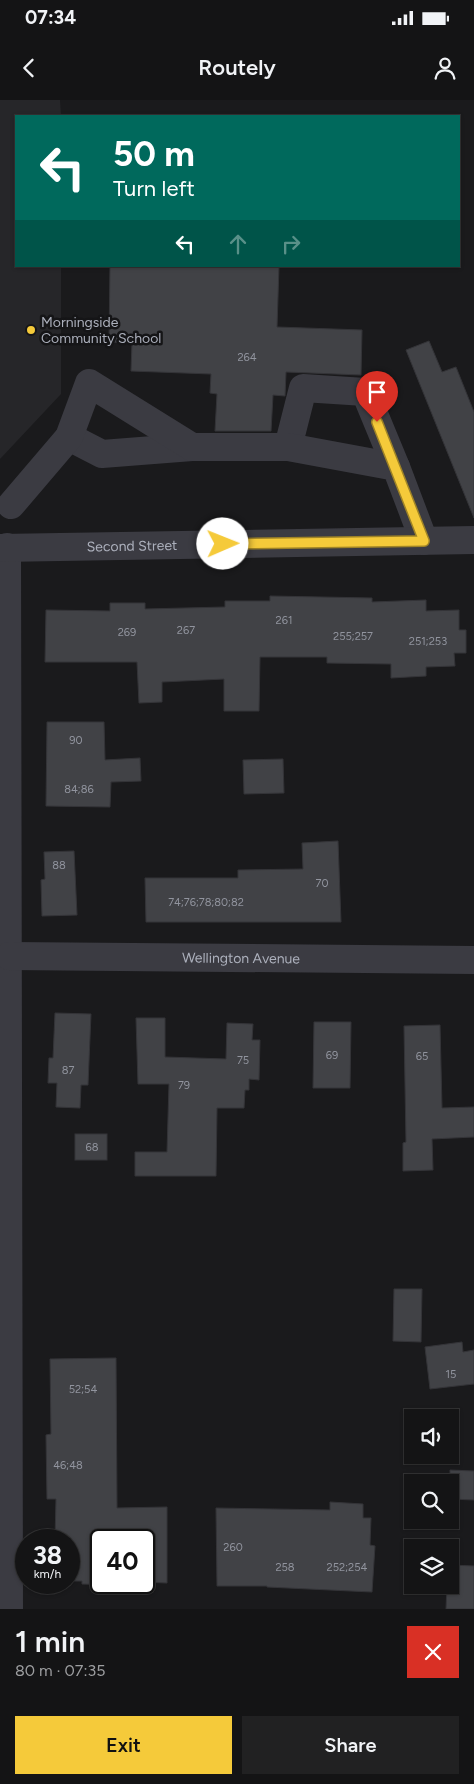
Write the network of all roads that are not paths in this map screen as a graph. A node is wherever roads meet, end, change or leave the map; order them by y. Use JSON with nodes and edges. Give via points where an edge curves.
{"nodes":[{"id":1,"x":69,"y":437,"type":"junction"},
{"id":2,"x":192,"y":447,"type":"junction"},
{"id":3,"x":288,"y":448,"type":"junction"},
{"id":4,"x":396,"y":467,"type":"junction"},
{"id":5,"x":11,"y":505,"type":"dead end"},
{"id":6,"x":474,"y":540,"type":"edge"},
{"id":7,"x":424,"y":541,"type":"junction"},
{"id":8,"x":4,"y":548,"type":"edge"},
{"id":9,"x":9,"y":956,"type":"junction"},
{"id":10,"x":474,"y":960,"type":"edge"},
{"id":11,"x":9,"y":1609,"type":"edge"}],
"edges":[{"from":1,"to":2,"type":"street","via":[[102,454]]},
{"from":1,"to":2,"type":"street","via":[[89,384]]},
{"from":1,"to":5,"type":"street"},
{"from":2,"to":3,"type":"street"},
{"from":3,"to":4,"type":"street"},
{"from":3,"to":4,"type":"street","via":[[303,388],[364,392]]},
{"from":4,"to":7,"type":"street"},
{"from":6,"to":7,"type":"street","name":"Second Street"},
{"from":7,"to":8,"type":"street","name":"Second Street"},
{"from":8,"to":9,"type":"street"},
{"from":9,"to":10,"type":"street","name":"Wellington Avenue"},
{"from":9,"to":11,"type":"street"}]}
